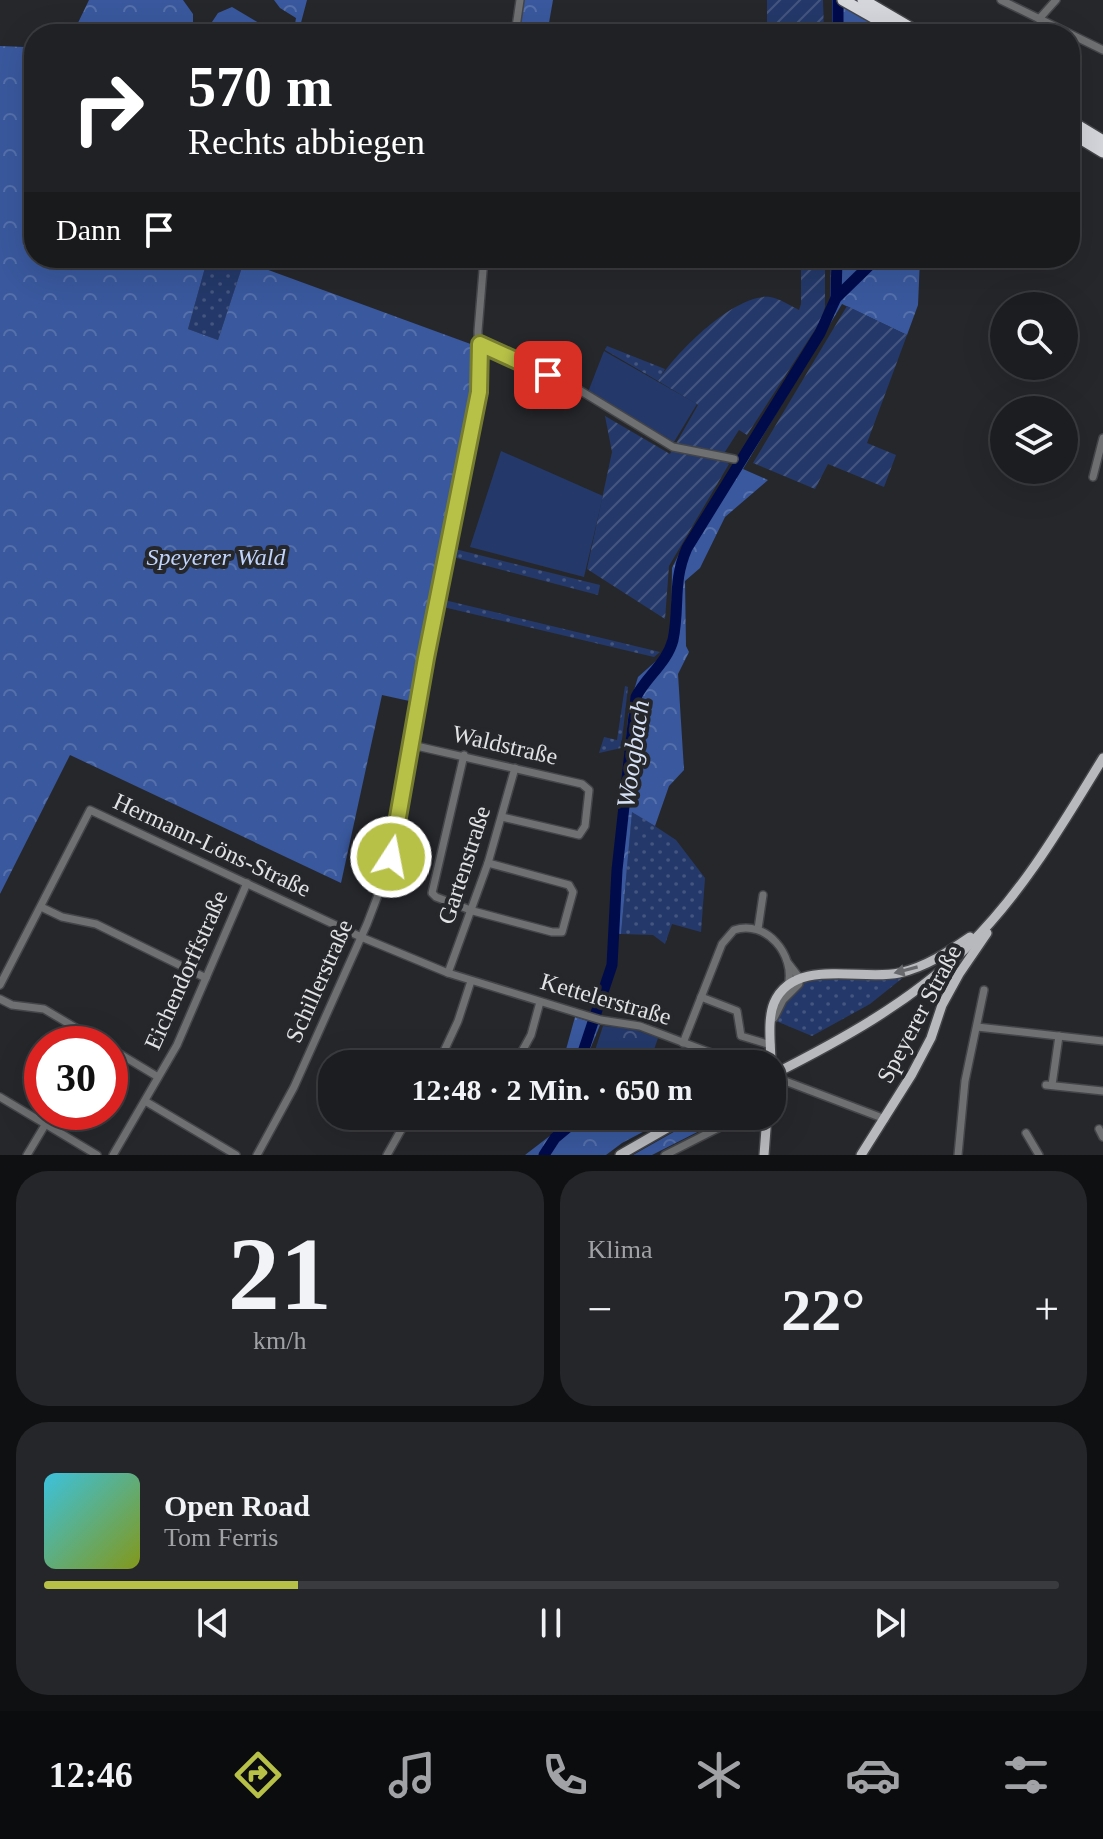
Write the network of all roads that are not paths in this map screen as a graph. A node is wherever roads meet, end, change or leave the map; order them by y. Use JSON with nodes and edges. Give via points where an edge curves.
{"nodes":[{"id":1,"x":520,"y":0,"type":"edge"},
{"id":2,"x":843,"y":0,"type":"edge"},
{"id":3,"x":1001,"y":0,"type":"edge"},
{"id":4,"x":1056,"y":0,"type":"edge"},
{"id":5,"x":863,"y":4,"type":"edge"},
{"id":6,"x":1039,"y":19,"type":"junction"},
{"id":7,"x":516,"y":24,"type":"edge"},
{"id":8,"x":890,"y":24,"type":"edge"},
{"id":9,"x":902,"y":24,"type":"edge"},
{"id":10,"x":1049,"y":24,"type":"edge"},
{"id":11,"x":1080,"y":39,"type":"edge"},
{"id":12,"x":1103,"y":50,"type":"edge"},
{"id":13,"x":1080,"y":127,"type":"edge"},
{"id":14,"x":1080,"y":138,"type":"edge"},
{"id":15,"x":1103,"y":141,"type":"edge"},
{"id":16,"x":1103,"y":152,"type":"edge"},
{"id":17,"x":483,"y":268,"type":"edge"},
{"id":18,"x":480,"y":344,"type":"junction"},
{"id":19,"x":1103,"y":438,"type":"edge"},
{"id":20,"x":734,"y":459,"type":"dead end"},
{"id":21,"x":1093,"y":477,"type":"dead end"},
{"id":22,"x":412,"y":745,"type":"junction"},
{"id":23,"x":464,"y":755,"type":"junction"},
{"id":24,"x":1103,"y":758,"type":"edge"},
{"id":25,"x":515,"y":768,"type":"junction"},
{"id":26,"x":502,"y":817,"type":"junction"},
{"id":27,"x":488,"y":863,"type":"junction"},
{"id":28,"x":247,"y":883,"type":"junction"},
{"id":29,"x":1015,"y":892,"type":"junction"},
{"id":30,"x":763,"y":895,"type":"dead end"},
{"id":31,"x":41,"y":907,"type":"junction"},
{"id":32,"x":473,"y":911,"type":"junction"},
{"id":33,"x":995,"y":917,"type":"junction"},
{"id":34,"x":758,"y":929,"type":"junction"},
{"id":35,"x":361,"y":937,"type":"junction"},
{"id":36,"x":785,"y":959,"type":"junction"},
{"id":37,"x":448,"y":973,"type":"junction"},
{"id":38,"x":206,"y":978,"type":"junction"},
{"id":39,"x":799,"y":979,"type":"junction"},
{"id":40,"x":471,"y":981,"type":"junction"},
{"id":41,"x":0,"y":985,"type":"edge"},
{"id":42,"x":788,"y":986,"type":"junction"},
{"id":43,"x":984,"y":990,"type":"dead end"},
{"id":44,"x":701,"y":997,"type":"junction"},
{"id":45,"x":0,"y":999,"type":"edge"},
{"id":46,"x":540,"y":1002,"type":"junction"},
{"id":47,"x":772,"y":1025,"type":"junction"},
{"id":48,"x":73,"y":1026,"type":"edge"},
{"id":49,"x":977,"y":1027,"type":"junction"},
{"id":50,"x":1059,"y":1036,"type":"junction"},
{"id":51,"x":1103,"y":1041,"type":"edge"},
{"id":52,"x":683,"y":1043,"type":"junction"},
{"id":53,"x":771,"y":1045,"type":"junction"},
{"id":54,"x":445,"y":1050,"type":"edge"},
{"id":55,"x":523,"y":1050,"type":"edge"},
{"id":56,"x":702,"y":1050,"type":"edge"},
{"id":57,"x":771,"y":1050,"type":"edge"},
{"id":58,"x":128,"y":1059,"type":"edge"},
{"id":59,"x":786,"y":1068,"type":"edge"},
{"id":60,"x":158,"y":1077,"type":"junction"},
{"id":61,"x":786,"y":1080,"type":"edge"},
{"id":62,"x":1103,"y":1091,"type":"edge"},
{"id":63,"x":0,"y":1097,"type":"edge"},
{"id":64,"x":145,"y":1101,"type":"junction"},
{"id":65,"x":24,"y":1112,"type":"edge"},
{"id":66,"x":885,"y":1119,"type":"junction"},
{"id":67,"x":42,"y":1130,"type":"edge"},
{"id":68,"x":54,"y":1130,"type":"edge"},
{"id":69,"x":401,"y":1130,"type":"edge"},
{"id":70,"x":664,"y":1130,"type":"edge"},
{"id":71,"x":716,"y":1130,"type":"edge"},
{"id":72,"x":766,"y":1130,"type":"edge"},
{"id":73,"x":1026,"y":1133,"type":"dead end"},
{"id":74,"x":676,"y":1152,"type":"edge"},
{"id":75,"x":27,"y":1155,"type":"edge"},
{"id":76,"x":97,"y":1155,"type":"edge"},
{"id":77,"x":113,"y":1155,"type":"edge"},
{"id":78,"x":236,"y":1155,"type":"edge"},
{"id":79,"x":257,"y":1155,"type":"edge"},
{"id":80,"x":387,"y":1155,"type":"edge"},
{"id":81,"x":620,"y":1155,"type":"edge"},
{"id":82,"x":665,"y":1155,"type":"edge"},
{"id":83,"x":764,"y":1155,"type":"edge"},
{"id":84,"x":861,"y":1155,"type":"edge"},
{"id":85,"x":958,"y":1155,"type":"edge"},
{"id":86,"x":1039,"y":1155,"type":"edge"}],
"edges":[{"from":1,"to":7,"type":"street"},
{"from":2,"to":5,"type":"highway"},
{"from":3,"to":6,"type":"street"},
{"from":4,"to":6,"type":"street"},
{"from":5,"to":8,"type":"highway"},
{"from":5,"to":9,"type":"highway"},
{"from":6,"to":10,"type":"street"},
{"from":11,"to":12,"type":"street"},
{"from":13,"to":15,"type":"highway"},
{"from":14,"to":16,"type":"highway"},
{"from":17,"to":18,"type":"street","name":"Schillerstraße"},
{"from":18,"to":20,"type":"street","via":[[571,385],[673,447]]},
{"from":18,"to":22,"type":"street","name":"Schillerstraße","via":[[479,392]]},
{"from":19,"to":21,"type":"street"},
{"from":22,"to":23,"type":"street","name":"Waldstraße"},
{"from":22,"to":35,"type":"street","name":"Schillerstraße","via":[[388,869]]},
{"from":23,"to":25,"type":"street","name":"Waldstraße"},
{"from":23,"to":32,"type":"street","via":[[432,893]]},
{"from":24,"to":29,"type":"main road"},
{"from":25,"to":26,"type":"street","name":"Gartenstraße"},
{"from":25,"to":26,"type":"street","name":"Waldstraße","via":[[588,788],[584,831],[579,835]]},
{"from":26,"to":27,"type":"street","name":"Gartenstraße"},
{"from":27,"to":32,"type":"street","name":"Gartenstraße"},
{"from":27,"to":32,"type":"street","via":[[569,885],[573,892],[564,928],[552,932]]},
{"from":28,"to":31,"type":"street","name":"Hermann-Löns-Straße","via":[[90,810]]},
{"from":28,"to":35,"type":"street","name":"Hermann-Löns-Straße"},
{"from":28,"to":38,"type":"street","name":"Eichendorffstraße"},
{"from":29,"to":33,"type":"main road"},
{"from":29,"to":66,"type":"main road","name":"Speyerer Straße","via":[[959,974],[933,1035]]},
{"from":30,"to":34,"type":"street"},
{"from":31,"to":38,"type":"street","via":[[96,924]]},
{"from":31,"to":41,"type":"street"},
{"from":32,"to":37,"type":"street","name":"Gartenstraße"},
{"from":33,"to":39,"type":"main road","one_way":true,"via":[[948,953],[911,969]]},
{"from":33,"to":59,"type":"main road","via":[[907,997]]},
{"from":34,"to":36,"type":"street","via":[[773,939]]},
{"from":34,"to":44,"type":"street","via":[[739,928],[726,938]]},
{"from":35,"to":37,"type":"street","name":"Hermann-Löns-Straße"},
{"from":35,"to":79,"type":"street","name":"Schillerstraße","via":[[290,1097]]},
{"from":36,"to":39,"type":"street"},
{"from":36,"to":42,"type":"street"},
{"from":37,"to":40,"type":"street","name":"Kettelerstraße"},
{"from":38,"to":60,"type":"street","name":"Eichendorffstraße"},
{"from":39,"to":42,"type":"main road"},
{"from":39,"to":47,"type":"street"},
{"from":40,"to":46,"type":"street","name":"Kettelerstraße"},
{"from":40,"to":54,"type":"street"},
{"from":42,"to":47,"type":"main road","via":[[773,1005]]},
{"from":43,"to":49,"type":"street"},
{"from":44,"to":52,"type":"street"},
{"from":44,"to":53,"type":"street","via":[[737,1011],[741,1036]]},
{"from":45,"to":48,"type":"street","via":[[44,1009]]},
{"from":46,"to":52,"type":"street","name":"Kettelerstraße","via":[[640,1026]]},
{"from":46,"to":55,"type":"street"},
{"from":47,"to":53,"type":"main road"},
{"from":49,"to":50,"type":"street"},
{"from":49,"to":85,"type":"street"},
{"from":50,"to":51,"type":"street"},
{"from":50,"to":62,"type":"street","via":[[1049,1085]]},
{"from":52,"to":56,"type":"street","name":"Kettelerstraße"},
{"from":53,"to":57,"type":"main road"},
{"from":58,"to":60,"type":"street"},
{"from":60,"to":64,"type":"street","name":"Eichendorffstraße"},
{"from":61,"to":66,"type":"street"},
{"from":63,"to":65,"type":"street"},
{"from":64,"to":77,"type":"street","name":"Eichendorffstraße"},
{"from":64,"to":78,"type":"street"},
{"from":66,"to":84,"type":"main road","name":"Speyerer Straße"},
{"from":67,"to":75,"type":"street"},
{"from":68,"to":76,"type":"street"},
{"from":69,"to":80,"type":"street"},
{"from":70,"to":81,"type":"main road"},
{"from":71,"to":74,"type":"street"},
{"from":72,"to":83,"type":"main road"},
{"from":73,"to":86,"type":"street"},
{"from":74,"to":82,"type":"street"}]}
